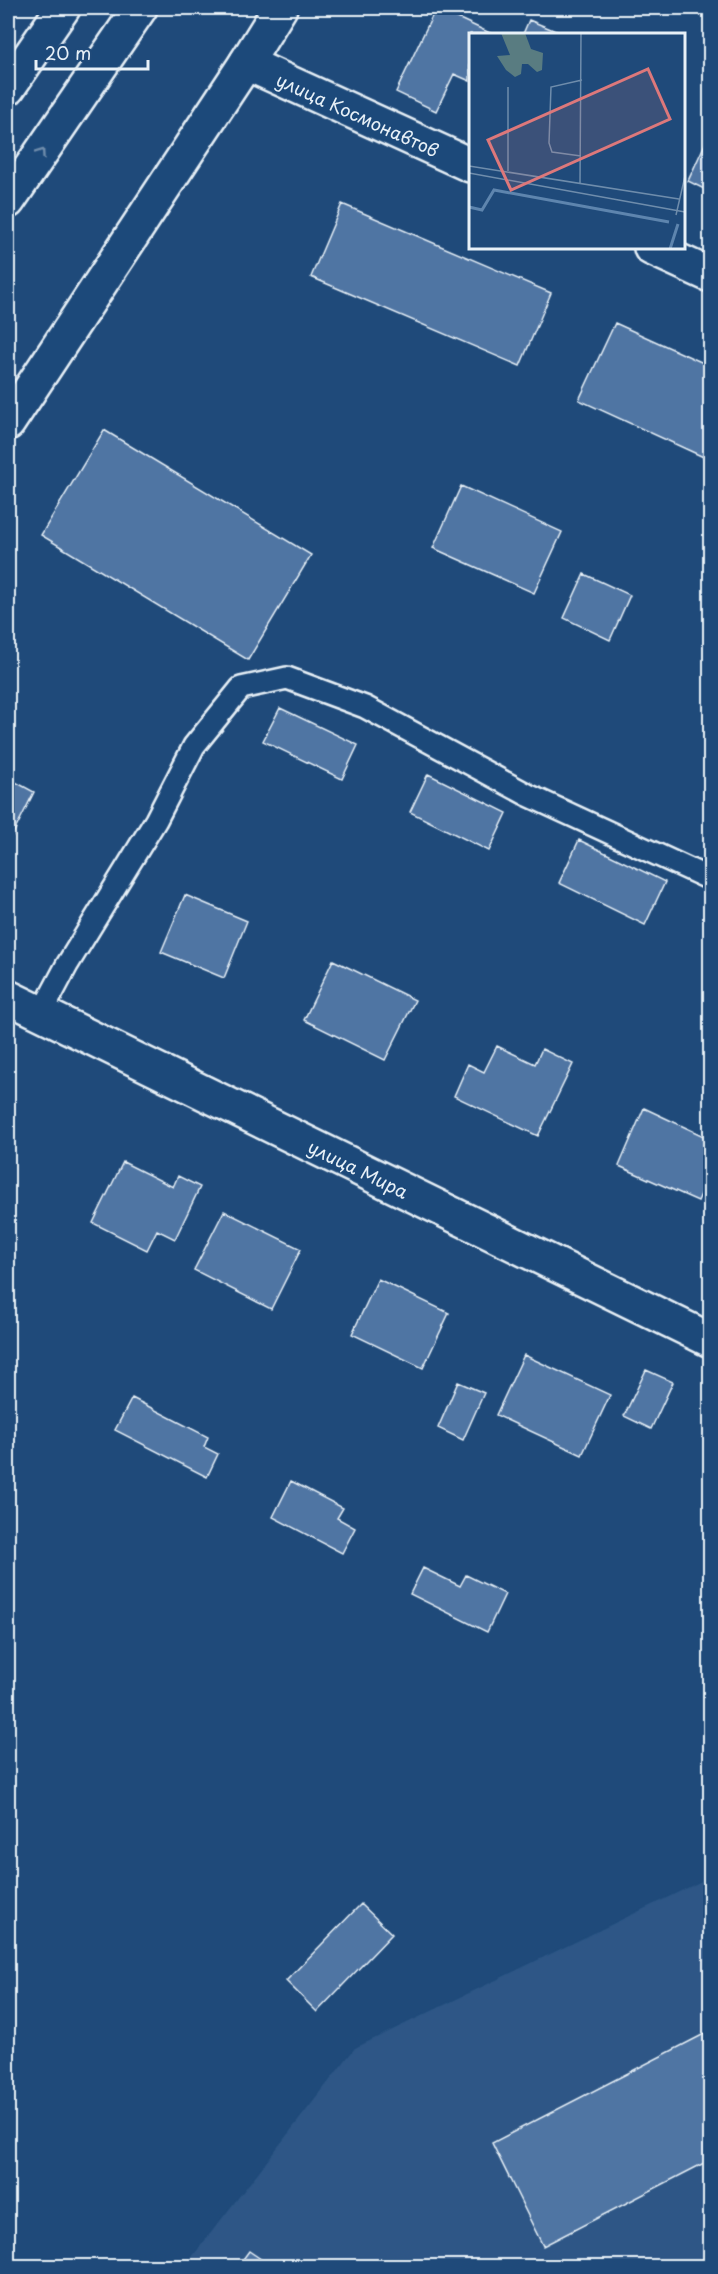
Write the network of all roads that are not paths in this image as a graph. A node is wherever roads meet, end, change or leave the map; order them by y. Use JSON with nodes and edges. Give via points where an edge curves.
{"nodes":[{"id":1,"x":63,"y":8,"type":"edge"},
{"id":2,"x":140,"y":8,"type":"edge"},
{"id":3,"x":280,"y":8,"type":"edge"},
{"id":4,"x":246,"y":63,"type":"junction"},
{"id":5,"x":8,"y":88,"type":"edge"},
{"id":6,"x":469,"y":164,"type":"edge"},
{"id":7,"x":8,"y":201,"type":"edge"},
{"id":8,"x":653,"y":249,"type":"edge"},
{"id":9,"x":711,"y":275,"type":"edge"},
{"id":10,"x":8,"y":423,"type":"edge"},
{"id":11,"x":711,"y":879,"type":"edge"},
{"id":12,"x":8,"y":997,"type":"edge"},
{"id":13,"x":41,"y":1014,"type":"junction"},
{"id":14,"x":711,"y":1340,"type":"edge"}],
"edges":[{"from":1,"to":5,"type":"main road"},
{"from":7,"to":2,"type":"main road","one_way":true},
{"from":3,"to":4,"type":"main road"},
{"from":4,"to":6,"type":"main road","name":"улица Космонавтов"},
{"from":4,"to":10,"type":"main road"},
{"from":8,"to":9,"type":"main road"},
{"from":11,"to":13,"type":"lane","via":[[528,795],[365,707],[287,678],[241,688],[194,746],[156,820]]},
{"from":12,"to":13,"type":"main road","name":"улица Мира"},
{"from":13,"to":14,"type":"main road","name":"улица Мира"}]}
